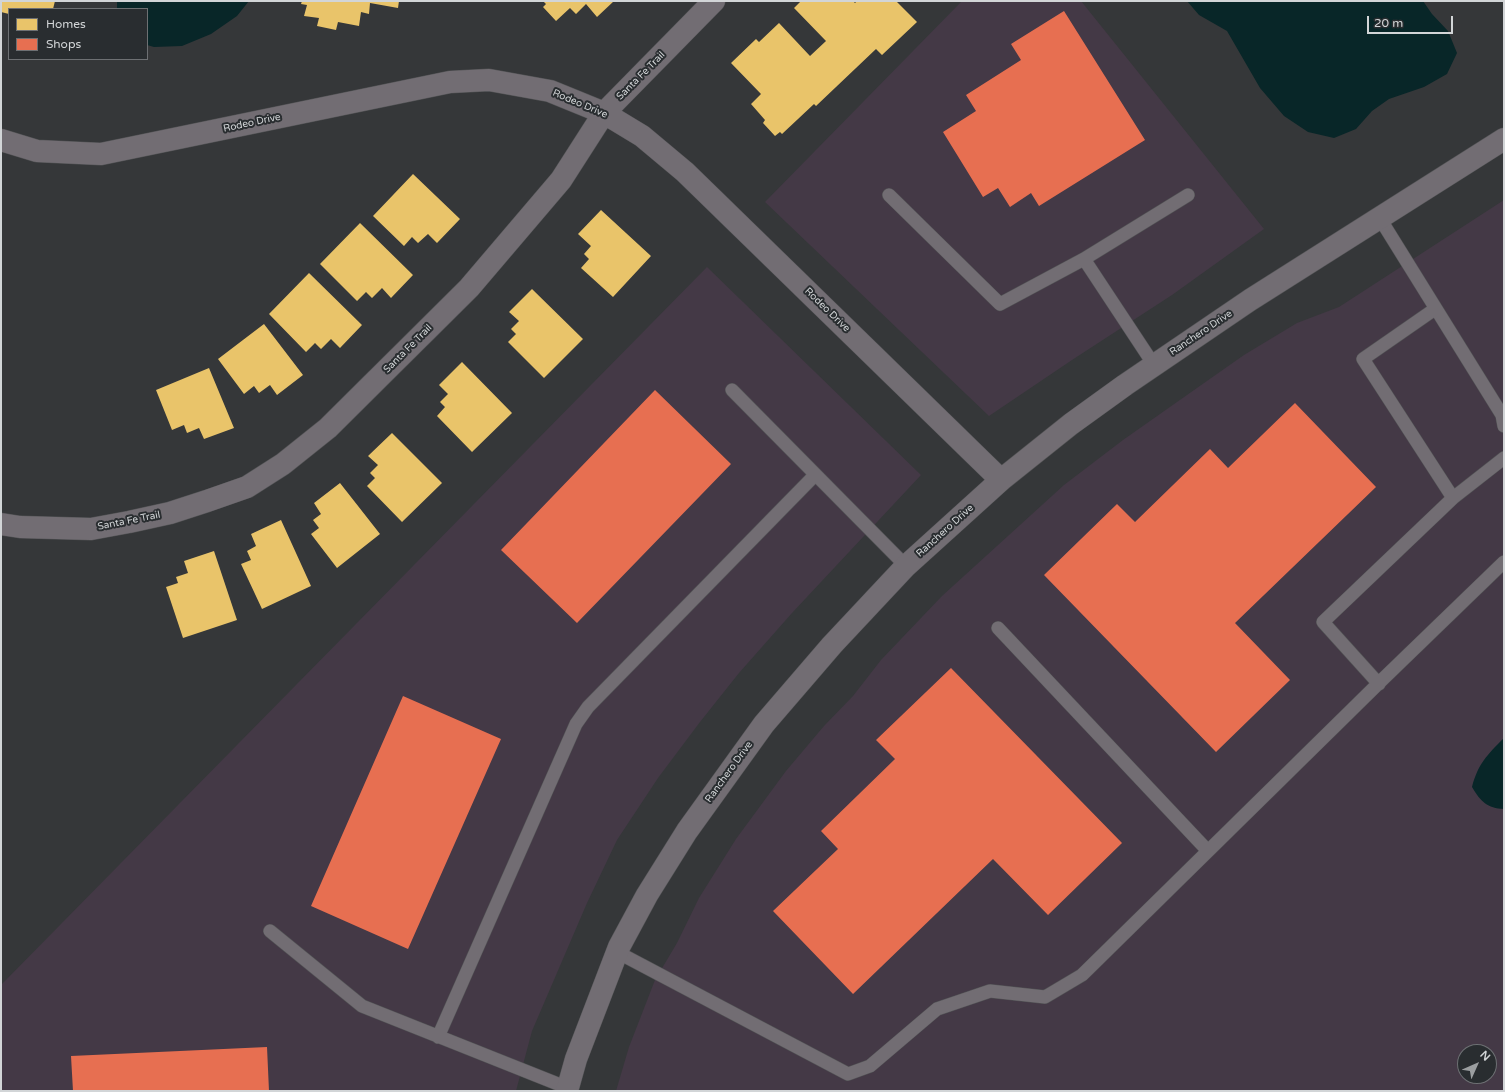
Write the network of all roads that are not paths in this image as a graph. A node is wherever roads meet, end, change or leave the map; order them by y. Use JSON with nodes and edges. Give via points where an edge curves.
{"nodes":[{"id":1,"x":714,"y":1,"type":"edge"},
{"id":2,"x":604,"y":113,"type":"junction"},
{"id":3,"x":1504,"y":139,"type":"edge"},
{"id":4,"x":1,"y":140,"type":"edge"},
{"id":5,"x":1188,"y":194,"type":"dead end"},
{"id":6,"x":889,"y":195,"type":"dead end"},
{"id":7,"x":1379,"y":217,"type":"junction"},
{"id":8,"x":1084,"y":259,"type":"junction"},
{"id":9,"x":1435,"y":309,"type":"junction"},
{"id":10,"x":1154,"y":365,"type":"junction"},
{"id":11,"x":732,"y":390,"type":"dead end"},
{"id":12,"x":1504,"y":426,"type":"edge"},
{"id":13,"x":1504,"y":458,"type":"edge"},
{"id":14,"x":815,"y":475,"type":"junction"},
{"id":15,"x":1001,"y":480,"type":"junction"},
{"id":16,"x":1453,"y":498,"type":"junction"},
{"id":17,"x":1,"y":524,"type":"edge"},
{"id":18,"x":1504,"y":562,"type":"edge"},
{"id":19,"x":906,"y":566,"type":"junction"},
{"id":20,"x":998,"y":628,"type":"dead end"},
{"id":21,"x":1378,"y":684,"type":"junction"},
{"id":22,"x":1208,"y":851,"type":"junction"},
{"id":23,"x":270,"y":932,"type":"dead end"},
{"id":24,"x":617,"y":952,"type":"junction"},
{"id":25,"x":438,"y":1037,"type":"junction"},
{"id":26,"x":568,"y":1090,"type":"edge"}],
"edges":[{"from":1,"to":2,"type":"street","name":"Santa Fe Trail"},
{"from":2,"to":4,"type":"street","name":"Rodeo Drive","via":[[550,91],[489,80],[450,82],[101,154],[37,151]]},
{"from":2,"to":15,"type":"street","name":"Rodeo Drive","via":[[642,136],[685,172]]},
{"from":2,"to":17,"type":"street","name":"Santa Fe Trail","via":[[560,180],[469,288],[328,428],[283,464],[247,487],[170,513],[129,522],[91,529]]},
{"from":3,"to":7,"type":"street","name":"Ranchero Drive"},
{"from":5,"to":8,"type":"lane"},
{"from":6,"to":8,"type":"lane","via":[[1000,304]]},
{"from":7,"to":9,"type":"lane"},
{"from":7,"to":10,"type":"street","name":"Ranchero Drive"},
{"from":8,"to":10,"type":"lane"},
{"from":9,"to":12,"type":"lane","via":[[1502,415]]},
{"from":9,"to":16,"type":"lane","via":[[1363,359]]},
{"from":10,"to":15,"type":"street","name":"Ranchero Drive","via":[[1071,424]]},
{"from":11,"to":14,"type":"lane"},
{"from":13,"to":16,"type":"lane"},
{"from":14,"to":19,"type":"lane"},
{"from":14,"to":25,"type":"lane","via":[[588,707],[576,724]]},
{"from":15,"to":19,"type":"street","name":"Ranchero Drive"},
{"from":16,"to":21,"type":"lane","via":[[1323,622]]},
{"from":18,"to":21,"type":"lane"},
{"from":19,"to":24,"type":"street","name":"Ranchero Drive","via":[[832,645],[764,724],[687,830],[646,895]]},
{"from":20,"to":22,"type":"lane"},
{"from":21,"to":22,"type":"lane"},
{"from":22,"to":24,"type":"lane","via":[[1082,975],[1045,997],[990,991],[938,1009],[870,1066],[848,1074]]},
{"from":23,"to":25,"type":"lane","via":[[362,1006]]},
{"from":24,"to":26,"type":"street","name":"Ranchero Drive","via":[[576,1059]]},
{"from":25,"to":26,"type":"lane"}]}
